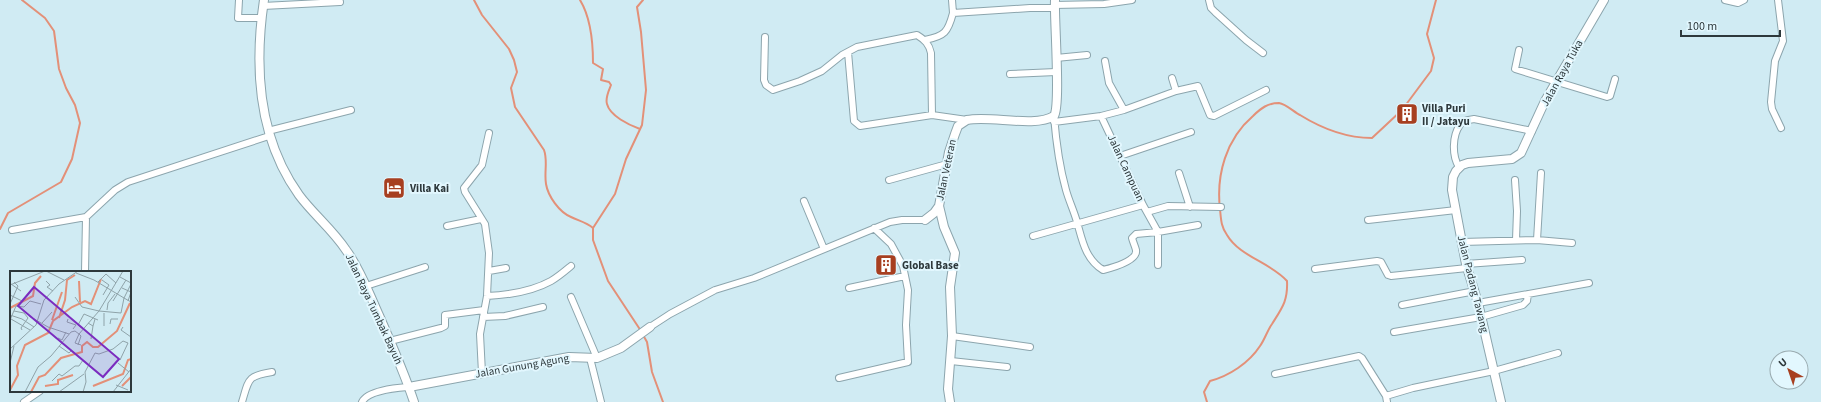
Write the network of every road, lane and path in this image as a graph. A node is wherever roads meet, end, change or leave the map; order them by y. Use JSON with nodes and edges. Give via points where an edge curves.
{"nodes":[{"id":1,"x":239,"y":0,"type":"edge"},
{"id":2,"x":952,"y":0,"type":"edge"},
{"id":3,"x":1132,"y":0,"type":"edge"},
{"id":4,"x":1209,"y":0,"type":"edge"},
{"id":5,"x":1604,"y":0,"type":"edge"},
{"id":6,"x":1725,"y":0,"type":"edge"},
{"id":7,"x":1744,"y":0,"type":"edge"},
{"id":8,"x":1778,"y":0,"type":"edge"},
{"id":9,"x":340,"y":2,"type":"dead end"},
{"id":10,"x":264,"y":3,"type":"edge"},
{"id":11,"x":1056,"y":4,"type":"edge"},
{"id":12,"x":953,"y":13,"type":"junction"},
{"id":13,"x":262,"y":18,"type":"junction"},
{"id":14,"x":765,"y":37,"type":"dead end"},
{"id":15,"x":925,"y":40,"type":"junction"},
{"id":16,"x":1519,"y":50,"type":"dead end"},
{"id":17,"x":848,"y":52,"type":"junction"},
{"id":18,"x":1263,"y":53,"type":"dead end"},
{"id":19,"x":1087,"y":55,"type":"dead end"},
{"id":20,"x":1056,"y":58,"type":"junction"},
{"id":21,"x":1105,"y":61,"type":"dead end"},
{"id":22,"x":1056,"y":72,"type":"junction"},
{"id":23,"x":1010,"y":74,"type":"dead end"},
{"id":24,"x":1172,"y":78,"type":"dead end"},
{"id":25,"x":1615,"y":79,"type":"dead end"},
{"id":26,"x":1556,"y":81,"type":"junction"},
{"id":27,"x":1266,"y":90,"type":"dead end"},
{"id":28,"x":1176,"y":91,"type":"junction"},
{"id":29,"x":351,"y":110,"type":"dead end"},
{"id":30,"x":1124,"y":110,"type":"junction"},
{"id":31,"x":932,"y":115,"type":"junction"},
{"id":32,"x":1101,"y":116,"type":"junction"},
{"id":33,"x":1054,"y":119,"type":"junction"},
{"id":34,"x":967,"y":120,"type":"junction"},
{"id":35,"x":1781,"y":128,"type":"dead end"},
{"id":36,"x":1532,"y":131,"type":"junction"},
{"id":37,"x":1191,"y":132,"type":"dead end"},
{"id":38,"x":489,"y":133,"type":"dead end"},
{"id":39,"x":269,"y":134,"type":"junction"},
{"id":40,"x":1120,"y":156,"type":"junction"},
{"id":41,"x":947,"y":164,"type":"junction"},
{"id":42,"x":1459,"y":167,"type":"junction"},
{"id":43,"x":1179,"y":173,"type":"dead end"},
{"id":44,"x":1541,"y":173,"type":"dead end"},
{"id":45,"x":889,"y":180,"type":"dead end"},
{"id":46,"x":1516,"y":180,"type":"dead end"},
{"id":47,"x":804,"y":202,"type":"dead end"},
{"id":48,"x":1143,"y":205,"type":"junction"},
{"id":49,"x":938,"y":206,"type":"junction"},
{"id":50,"x":1221,"y":206,"type":"dead end"},
{"id":51,"x":1190,"y":207,"type":"junction"},
{"id":52,"x":1456,"y":210,"type":"junction"},
{"id":53,"x":1147,"y":212,"type":"junction"},
{"id":54,"x":86,"y":217,"type":"junction"},
{"id":55,"x":481,"y":220,"type":"junction"},
{"id":56,"x":925,"y":220,"type":"junction"},
{"id":57,"x":1368,"y":220,"type":"dead end"},
{"id":58,"x":1077,"y":223,"type":"junction"},
{"id":59,"x":1198,"y":225,"type":"dead end"},
{"id":60,"x":447,"y":226,"type":"dead end"},
{"id":61,"x":944,"y":227,"type":"junction"},
{"id":62,"x":874,"y":228,"type":"junction"},
{"id":63,"x":12,"y":230,"type":"dead end"},
{"id":64,"x":1158,"y":232,"type":"junction"},
{"id":65,"x":1033,"y":236,"type":"dead end"},
{"id":66,"x":1516,"y":240,"type":"junction"},
{"id":67,"x":1537,"y":240,"type":"junction"},
{"id":68,"x":1462,"y":242,"type":"junction"},
{"id":69,"x":1572,"y":243,"type":"dead end"},
{"id":70,"x":824,"y":249,"type":"junction"},
{"id":71,"x":1522,"y":260,"type":"dead end"},
{"id":72,"x":1158,"y":265,"type":"dead end"},
{"id":73,"x":571,"y":266,"type":"dead end"},
{"id":74,"x":1466,"y":266,"type":"junction"},
{"id":75,"x":425,"y":267,"type":"dead end"},
{"id":76,"x":506,"y":268,"type":"dead end"},
{"id":77,"x":1315,"y":269,"type":"dead end"},
{"id":78,"x":85,"y":271,"type":"edge"},
{"id":79,"x":489,"y":271,"type":"junction"},
{"id":80,"x":905,"y":276,"type":"junction"},
{"id":81,"x":1589,"y":283,"type":"dead end"},
{"id":82,"x":366,"y":286,"type":"junction"},
{"id":83,"x":850,"y":288,"type":"dead end"},
{"id":84,"x":1475,"y":292,"type":"junction"},
{"id":85,"x":1528,"y":294,"type":"junction"},
{"id":86,"x":487,"y":296,"type":"junction"},
{"id":87,"x":571,"y":297,"type":"dead end"},
{"id":88,"x":1478,"y":303,"type":"junction"},
{"id":89,"x":1402,"y":305,"type":"dead end"},
{"id":90,"x":543,"y":307,"type":"dead end"},
{"id":91,"x":484,"y":310,"type":"junction"},
{"id":92,"x":483,"y":317,"type":"junction"},
{"id":93,"x":1481,"y":317,"type":"junction"},
{"id":94,"x":650,"y":327,"type":"joint"},
{"id":95,"x":1394,"y":332,"type":"dead end"},
{"id":96,"x":952,"y":336,"type":"junction"},
{"id":97,"x":390,"y":341,"type":"junction"},
{"id":98,"x":1030,"y":347,"type":"dead end"},
{"id":99,"x":1558,"y":353,"type":"dead end"},
{"id":100,"x":593,"y":358,"type":"junction"},
{"id":101,"x":951,"y":361,"type":"junction"},
{"id":102,"x":1007,"y":367,"type":"dead end"},
{"id":103,"x":1494,"y":371,"type":"junction"},
{"id":104,"x":272,"y":372,"type":"dead end"},
{"id":105,"x":482,"y":373,"type":"junction"},
{"id":106,"x":1275,"y":374,"type":"dead end"},
{"id":107,"x":838,"y":378,"type":"dead end"},
{"id":108,"x":409,"y":387,"type":"junction"},
{"id":109,"x":39,"y":392,"type":"edge"},
{"id":110,"x":1386,"y":399,"type":"edge"},
{"id":111,"x":24,"y":402,"type":"edge"},
{"id":112,"x":242,"y":402,"type":"edge"},
{"id":113,"x":362,"y":402,"type":"edge"},
{"id":114,"x":414,"y":402,"type":"edge"},
{"id":115,"x":601,"y":402,"type":"edge"},
{"id":116,"x":950,"y":402,"type":"edge"},
{"id":117,"x":1501,"y":402,"type":"edge"}],
"edges":[{"from":1,"to":13,"type":"street","via":[[238,18]]},
{"from":2,"to":12,"type":"street"},
{"from":3,"to":11,"type":"street","via":[[1104,4]]},
{"from":4,"to":18,"type":"street","via":[[1215,12]]},
{"from":5,"to":26,"type":"street","name":"Jalan Raya Tuka"},
{"from":6,"to":7,"type":"street","via":[[1738,3]]},
{"from":8,"to":35,"type":"street","via":[[1783,41],[1775,62],[1771,102]]},
{"from":9,"to":10,"type":"street"},
{"from":10,"to":13,"type":"street","name":"Jalan Raya Tumbak Bayuh"},
{"from":11,"to":12,"type":"street"},
{"from":11,"to":20,"type":"street"},
{"from":12,"to":15,"type":"street","via":[[950,26],[945,32],[939,37]]},
{"from":13,"to":39,"type":"street","name":"Jalan Raya Tumbak Bayuh","via":[[258,60],[260,90]]},
{"from":14,"to":17,"type":"street","via":[[764,80],[773,90],[822,71]]},
{"from":15,"to":17,"type":"street","via":[[917,35],[904,37],[857,47]]},
{"from":15,"to":31,"type":"street","via":[[931,53]]},
{"from":16,"to":26,"type":"street","via":[[1515,69]]},
{"from":17,"to":31,"type":"street","via":[[856,124],[860,126]]},
{"from":19,"to":20,"type":"street"},
{"from":20,"to":22,"type":"street"},
{"from":21,"to":30,"type":"street","via":[[1109,83]]},
{"from":22,"to":23,"type":"street"},
{"from":22,"to":33,"type":"street"},
{"from":24,"to":28,"type":"street"},
{"from":25,"to":26,"type":"street","via":[[1610,96],[1607,97]]},
{"from":26,"to":36,"type":"street","name":"Jalan Raya Tuka"},
{"from":27,"to":28,"type":"street","via":[[1214,116],[1210,115],[1198,86]]},
{"from":28,"to":30,"type":"street"},
{"from":29,"to":39,"type":"street"},
{"from":30,"to":32,"type":"street"},
{"from":31,"to":34,"type":"street"},
{"from":32,"to":33,"type":"street"},
{"from":32,"to":40,"type":"street","name":"Jalan Campuan"},
{"from":33,"to":34,"type":"street"},
{"from":33,"to":58,"type":"street","via":[[1059,163]]},
{"from":34,"to":41,"type":"street","name":"Jalan Veteran","via":[[958,126],[954,134]]},
{"from":36,"to":42,"type":"street","name":"Jalan Raya Tuka","via":[[1525,148],[1512,159],[1468,163]]},
{"from":36,"to":42,"type":"street","via":[[1474,119],[1466,120],[1460,124],[1453,152],[1454,160]]},
{"from":37,"to":40,"type":"street"},
{"from":38,"to":55,"type":"street","via":[[482,165],[464,188]]},
{"from":39,"to":54,"type":"street","via":[[128,182],[114,190]]},
{"from":39,"to":82,"type":"street","name":"Jalan Raya Tumbak Bayuh","via":[[289,181],[347,250]]},
{"from":40,"to":48,"type":"street","name":"Jalan Campuan"},
{"from":41,"to":45,"type":"street"},
{"from":41,"to":49,"type":"street","name":"Jalan Veteran"},
{"from":42,"to":52,"type":"street","name":"Jalan Padang Tawang","via":[[1452,184]]},
{"from":43,"to":51,"type":"street"},
{"from":44,"to":67,"type":"street"},
{"from":46,"to":66,"type":"street"},
{"from":47,"to":70,"type":"street"},
{"from":48,"to":53,"type":"street","name":"Jalan Campuan"},
{"from":48,"to":58,"type":"street"},
{"from":49,"to":56,"type":"street"},
{"from":49,"to":61,"type":"street","name":"Jalan Veteran"},
{"from":50,"to":51,"type":"street"},
{"from":51,"to":53,"type":"street","via":[[1168,206]]},
{"from":52,"to":57,"type":"street"},
{"from":52,"to":68,"type":"street","name":"Jalan Padang Tawang"},
{"from":53,"to":64,"type":"street","name":"Jalan Campuan"},
{"from":54,"to":63,"type":"street"},
{"from":54,"to":78,"type":"street"},
{"from":55,"to":60,"type":"street"},
{"from":55,"to":79,"type":"street","via":[[486,229]]},
{"from":56,"to":61,"type":"street"},
{"from":56,"to":62,"type":"street","via":[[902,220]]},
{"from":58,"to":64,"type":"street","via":[[1083,247],[1102,270],[1132,259],[1136,250],[1132,238],[1136,234]]},
{"from":58,"to":65,"type":"street"},
{"from":59,"to":64,"type":"street"},
{"from":61,"to":96,"type":"street","name":"Jalan Veteran","via":[[955,253],[950,287]]},
{"from":62,"to":70,"type":"street"},
{"from":62,"to":80,"type":"street","via":[[891,244],[903,266]]},
{"from":64,"to":72,"type":"street","name":"Jalan Campuan"},
{"from":66,"to":67,"type":"street"},
{"from":66,"to":68,"type":"street"},
{"from":67,"to":69,"type":"street"},
{"from":68,"to":74,"type":"street","name":"Jalan Padang Tawang"},
{"from":70,"to":94,"type":"street","via":[[754,278],[715,290]]},
{"from":71,"to":74,"type":"street"},
{"from":73,"to":86,"type":"street","via":[[552,281],[540,286],[514,294]]},
{"from":74,"to":77,"type":"street","via":[[1391,276],[1381,262]]},
{"from":74,"to":84,"type":"street","name":"Jalan Padang Tawang"},
{"from":75,"to":82,"type":"street"},
{"from":76,"to":79,"type":"street"},
{"from":79,"to":86,"type":"street"},
{"from":80,"to":83,"type":"street"},
{"from":80,"to":107,"type":"street","via":[[908,290],[908,362]]},
{"from":81,"to":85,"type":"street"},
{"from":82,"to":97,"type":"street","name":"Jalan Raya Tumbak Bayuh"},
{"from":84,"to":88,"type":"street","name":"Jalan Padang Tawang"},
{"from":84,"to":89,"type":"street"},
{"from":85,"to":88,"type":"street"},
{"from":85,"to":93,"type":"street","via":[[1523,305]]},
{"from":86,"to":91,"type":"street"},
{"from":87,"to":100,"type":"street"},
{"from":88,"to":93,"type":"street","name":"Jalan Padang Tawang"},
{"from":90,"to":92,"type":"street","via":[[505,316]]},
{"from":91,"to":92,"type":"street"},
{"from":91,"to":97,"type":"street","via":[[445,315],[445,326],[441,328]]},
{"from":92,"to":105,"type":"street","via":[[480,334]]},
{"from":93,"to":95,"type":"street"},
{"from":93,"to":103,"type":"street","name":"Jalan Padang Tawang"},
{"from":94,"to":100,"type":"street","name":"Jalan Gunung Agung","via":[[622,348]]},
{"from":96,"to":98,"type":"street"},
{"from":96,"to":101,"type":"street","name":"Jalan Veteran"},
{"from":97,"to":108,"type":"street","name":"Jalan Raya Tumbak Bayuh"},
{"from":99,"to":103,"type":"street"},
{"from":100,"to":105,"type":"street","name":"Jalan Gunung Agung","via":[[569,357]]},
{"from":100,"to":115,"type":"street"},
{"from":101,"to":102,"type":"street"},
{"from":101,"to":116,"type":"street","name":"Jalan Veteran","via":[[948,389]]},
{"from":103,"to":110,"type":"street","via":[[1413,388]]},
{"from":103,"to":117,"type":"street","name":"Jalan Padang Tawang"},
{"from":104,"to":112,"type":"street","via":[[252,377]]},
{"from":105,"to":108,"type":"street","name":"Jalan Gunung Agung"},
{"from":106,"to":110,"type":"street","via":[[1359,356]]},
{"from":108,"to":113,"type":"street","via":[[375,393],[367,396]]},
{"from":108,"to":114,"type":"street","name":"Jalan Raya Tumbak Bayuh"},
{"from":109,"to":111,"type":"street"}]}
